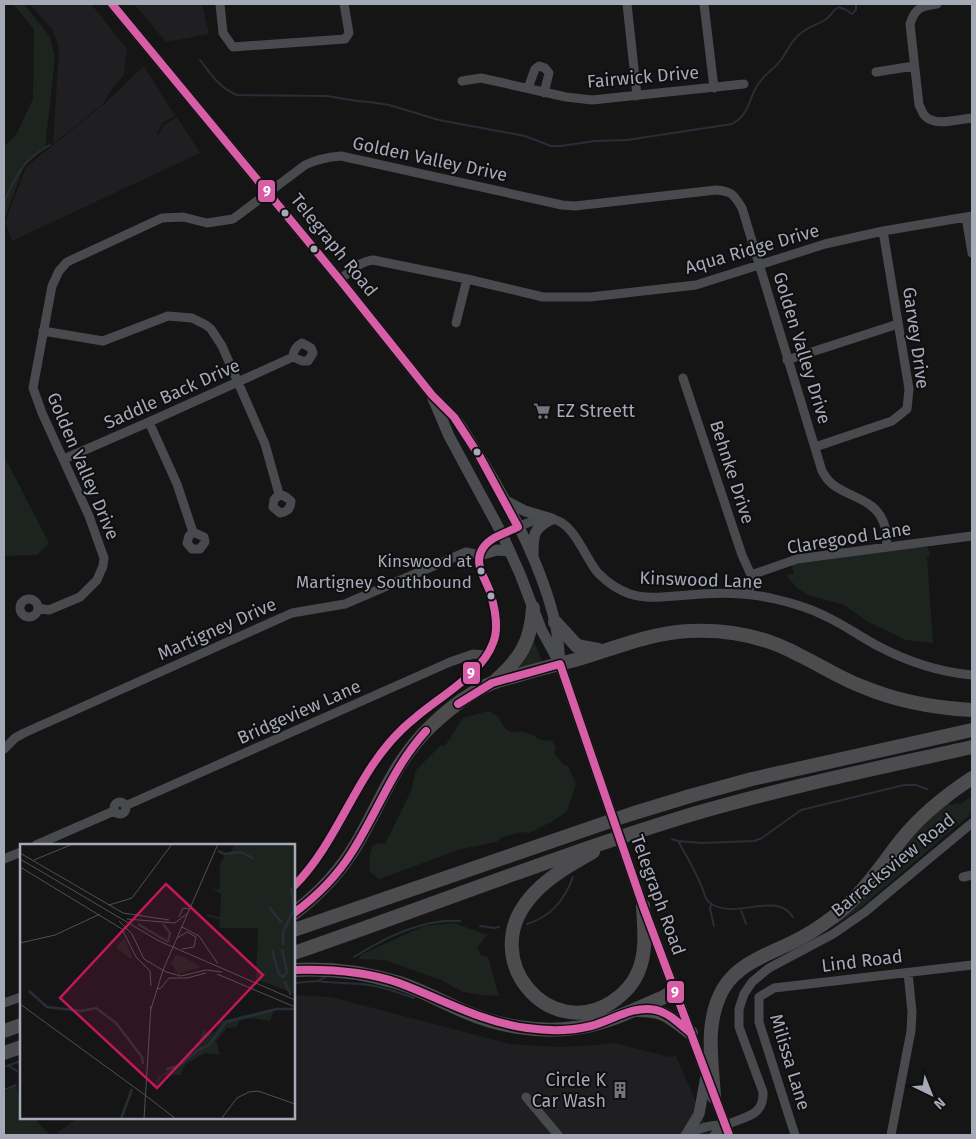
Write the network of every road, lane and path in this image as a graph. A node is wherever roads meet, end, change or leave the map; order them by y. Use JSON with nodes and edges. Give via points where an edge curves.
{"nodes":[{"id":1,"x":112,"y":4,"type":"edge"},
{"id":2,"x":220,"y":4,"type":"edge"},
{"id":3,"x":344,"y":4,"type":"edge"},
{"id":4,"x":627,"y":4,"type":"edge"},
{"id":5,"x":704,"y":4,"type":"edge"},
{"id":6,"x":937,"y":4,"type":"edge"},
{"id":7,"x":914,"y":66,"type":"junction"},
{"id":8,"x":876,"y":72,"type":"dead end"},
{"id":9,"x":462,"y":81,"type":"dead end"},
{"id":10,"x":744,"y":84,"type":"dead end"},
{"id":11,"x":528,"y":88,"type":"junction"},
{"id":12,"x":714,"y":88,"type":"junction"},
{"id":13,"x":544,"y":93,"type":"junction"},
{"id":14,"x":637,"y":96,"type":"junction"},
{"id":15,"x":972,"y":118,"type":"edge"},
{"id":16,"x":267,"y":192,"type":"junction"},
{"id":17,"x":969,"y":216,"type":"edge"},
{"id":18,"x":883,"y":231,"type":"junction"},
{"id":19,"x":972,"y":253,"type":"edge"},
{"id":20,"x":759,"y":265,"type":"junction"},
{"id":21,"x":467,"y":279,"type":"junction"},
{"id":22,"x":340,"y":280,"type":"junction"},
{"id":23,"x":456,"y":323,"type":"dead end"},
{"id":24,"x":898,"y":324,"type":"junction"},
{"id":25,"x":43,"y":331,"type":"junction"},
{"id":26,"x":293,"y":357,"type":"dead end"},
{"id":27,"x":788,"y":360,"type":"junction"},
{"id":28,"x":684,"y":378,"type":"dead end"},
{"id":29,"x":238,"y":383,"type":"junction"},
{"id":30,"x":432,"y":394,"type":"junction"},
{"id":31,"x":149,"y":422,"type":"junction"},
{"id":32,"x":815,"y":447,"type":"junction"},
{"id":33,"x":64,"y":459,"type":"junction"},
{"id":34,"x":279,"y":494,"type":"dead end"},
{"id":35,"x":504,"y":500,"type":"junction"},
{"id":36,"x":552,"y":519,"type":"junction"},
{"id":37,"x":518,"y":527,"type":"junction"},
{"id":38,"x":193,"y":532,"type":"dead end"},
{"id":39,"x":502,"y":534,"type":"junction"},
{"id":40,"x":972,"y":536,"type":"edge"},
{"id":41,"x":886,"y":546,"type":"junction"},
{"id":42,"x":510,"y":550,"type":"junction"},
{"id":43,"x":480,"y":555,"type":"junction"},
{"id":44,"x":533,"y":559,"type":"junction"},
{"id":45,"x":751,"y":575,"type":"junction"},
{"id":46,"x":749,"y":594,"type":"junction"},
{"id":47,"x":38,"y":608,"type":"dead end"},
{"id":48,"x":533,"y":608,"type":"junction"},
{"id":49,"x":555,"y":622,"type":"junction"},
{"id":50,"x":604,"y":650,"type":"junction"},
{"id":51,"x":487,"y":655,"type":"junction"},
{"id":52,"x":560,"y":664,"type":"junction"},
{"id":53,"x":972,"y":675,"type":"edge"},
{"id":54,"x":492,"y":683,"type":"junction"},
{"id":55,"x":972,"y":710,"type":"edge"},
{"id":56,"x":972,"y":730,"type":"edge"},
{"id":57,"x":972,"y":747,"type":"edge"},
{"id":58,"x":4,"y":749,"type":"edge"},
{"id":59,"x":972,"y":778,"type":"edge"},
{"id":60,"x":972,"y":822,"type":"edge"},
{"id":61,"x":616,"y":839,"type":"junction"},
{"id":62,"x":38,"y":844,"type":"edge"},
{"id":63,"x":20,"y":852,"type":"edge"},
{"id":64,"x":4,"y":859,"type":"edge"},
{"id":65,"x":295,"y":885,"type":"edge"},
{"id":66,"x":643,"y":906,"type":"junction"},
{"id":67,"x":295,"y":913,"type":"edge"},
{"id":68,"x":295,"y":930,"type":"edge"},
{"id":69,"x":295,"y":953,"type":"edge"},
{"id":70,"x":972,"y":964,"type":"edge"},
{"id":71,"x":295,"y":970,"type":"edge"},
{"id":72,"x":908,"y":972,"type":"junction"},
{"id":73,"x":674,"y":990,"type":"junction"},
{"id":74,"x":20,"y":997,"type":"edge"},
{"id":75,"x":758,"y":997,"type":"joint"},
{"id":76,"x":4,"y":1003,"type":"edge"},
{"id":77,"x":632,"y":1010,"type":"junction"},
{"id":78,"x":20,"y":1025,"type":"edge"},
{"id":79,"x":4,"y":1031,"type":"edge"},
{"id":80,"x":691,"y":1033,"type":"junction"},
{"id":81,"x":20,"y":1047,"type":"edge"},
{"id":82,"x":4,"y":1053,"type":"edge"},
{"id":83,"x":706,"y":1074,"type":"junction"},
{"id":84,"x":526,"y":1097,"type":"dead end"},
{"id":85,"x":714,"y":1097,"type":"junction"},
{"id":86,"x":727,"y":1130,"type":"edge"},
{"id":87,"x":558,"y":1135,"type":"edge"},
{"id":88,"x":686,"y":1135,"type":"edge"},
{"id":89,"x":714,"y":1135,"type":"edge"},
{"id":90,"x":795,"y":1135,"type":"edge"},
{"id":91,"x":891,"y":1135,"type":"edge"}],
"edges":[{"from":1,"to":16,"type":"main road","name":"Telegraph Road"},
{"from":2,"to":3,"type":"street","via":[[222,33],[233,47],[345,39],[349,33]]},
{"from":4,"to":14,"type":"street"},
{"from":5,"to":12,"type":"street"},
{"from":6,"to":7,"type":"street","via":[[914,12],[910,24]]},
{"from":7,"to":8,"type":"street"},
{"from":7,"to":15,"type":"street","via":[[919,105],[925,117],[939,121]]},
{"from":9,"to":11,"type":"street","name":"Fairwick Drive","via":[[481,78]]},
{"from":10,"to":12,"type":"street","name":"Fairwick Drive"},
{"from":11,"to":13,"type":"street","name":"Fairwick Drive"},
{"from":11,"to":13,"type":"street","via":[[539,66],[549,73]]},
{"from":12,"to":14,"type":"street","name":"Fairwick Drive"},
{"from":13,"to":14,"type":"street","name":"Fairwick Drive","via":[[592,100]]},
{"from":16,"to":20,"type":"street","name":"Golden Valley Drive","via":[[305,165],[341,156],[562,205],[728,191],[742,208]]},
{"from":16,"to":22,"type":"main road","name":"Telegraph Road"},
{"from":16,"to":25,"type":"street","name":"Golden Valley Drive","via":[[233,219],[207,223],[162,218],[67,262],[55,278]]},
{"from":17,"to":18,"type":"street","name":"Aqua Ridge Drive"},
{"from":17,"to":19,"type":"street"},
{"from":18,"to":20,"type":"street","name":"Aqua Ridge Drive","via":[[825,244]]},
{"from":18,"to":24,"type":"street","name":"Garvey Drive"},
{"from":20,"to":21,"type":"street","name":"Aqua Ridge Drive","via":[[696,285],[590,297],[543,297]]},
{"from":20,"to":27,"type":"street","name":"Golden Valley Drive"},
{"from":21,"to":22,"type":"street","name":"Aqua Ridge Drive","via":[[373,260],[358,265]]},
{"from":21,"to":23,"type":"street"},
{"from":22,"to":30,"type":"main road","name":"Telegraph Road"},
{"from":24,"to":27,"type":"street"},
{"from":24,"to":32,"type":"street","name":"Garvey Drive","via":[[909,389],[907,409],[892,421]]},
{"from":25,"to":29,"type":"street","via":[[104,341],[168,316],[192,318],[211,329]]},
{"from":25,"to":33,"type":"street","name":"Golden Valley Drive","via":[[33,388]]},
{"from":26,"to":29,"type":"street","name":"Saddle Back Drive"},
{"from":27,"to":32,"type":"street","name":"Golden Valley Drive"},
{"from":28,"to":45,"type":"street","name":"Behnke Drive"},
{"from":29,"to":31,"type":"street","name":"Saddle Back Drive"},
{"from":29,"to":34,"type":"street","via":[[264,444]]},
{"from":30,"to":35,"type":"main road","name":"Telegraph Road","via":[[462,428]]},
{"from":30,"to":39,"type":"main road","name":"Telegraph Road","via":[[449,436]]},
{"from":31,"to":33,"type":"street","name":"Saddle Back Drive"},
{"from":31,"to":38,"type":"street","via":[[177,484]]},
{"from":32,"to":41,"type":"street","name":"Golden Valley Drive","via":[[822,471],[829,481],[871,506],[880,516],[885,527]]},
{"from":33,"to":47,"type":"street","name":"Golden Valley Drive","via":[[95,529],[104,558],[103,566],[97,580],[80,597],[49,610]]},
{"from":35,"to":36,"type":"main road"},
{"from":35,"to":37,"type":"main road","name":"Telegraph Road"},
{"from":36,"to":37,"type":"street","via":[[539,519]]},
{"from":36,"to":44,"type":"main road","via":[[535,533]]},
{"from":36,"to":46,"type":"street","name":"Kinswood Lane","via":[[563,522],[599,574],[625,592],[647,597]]},
{"from":37,"to":39,"type":"street"},
{"from":37,"to":44,"type":"main road","name":"Telegraph Road"},
{"from":39,"to":42,"type":"main road","name":"Telegraph Road"},
{"from":39,"to":43,"type":"street","via":[[487,543]]},
{"from":40,"to":41,"type":"street","name":"Claregood Lane"},
{"from":41,"to":45,"type":"street","name":"Claregood Lane","via":[[797,559]]},
{"from":42,"to":43,"type":"main road"},
{"from":42,"to":48,"type":"main road","name":"Telegraph Road"},
{"from":43,"to":51,"type":"street","via":[[479,566],[491,594],[496,617],[494,642]]},
{"from":43,"to":58,"type":"street","name":"Martigney Drive","via":[[466,552],[345,604],[292,613],[24,733]]},
{"from":44,"to":49,"type":"main road","name":"Telegraph Road"},
{"from":45,"to":46,"type":"street"},
{"from":46,"to":53,"type":"street","name":"Kinswood Lane","via":[[790,603],[824,616],[918,664],[949,673]]},
{"from":48,"to":52,"type":"main road","name":"Telegraph Road"},
{"from":48,"to":54,"type":"highway","via":[[523,650]]},
{"from":49,"to":50,"type":"highway","via":[[576,646]]},
{"from":49,"to":52,"type":"main road","name":"Telegraph Road"},
{"from":50,"to":52,"type":"highway"},
{"from":50,"to":55,"type":"highway","via":[[670,633],[733,633],[787,649],[845,679],[886,695],[931,706]]},
{"from":51,"to":62,"type":"street","name":"Bridgeview Lane","via":[[473,654],[450,662],[125,806],[122,814],[114,811]]},
{"from":51,"to":65,"type":"street","via":[[468,677],[414,718],[390,742],[320,854]]},
{"from":52,"to":54,"type":"highway"},
{"from":52,"to":66,"type":"main road","name":"Telegraph Road"},
{"from":54,"to":67,"type":"highway","via":[[442,716],[414,744],[396,767],[344,864]]},
{"from":56,"to":68,"type":"highway","via":[[760,777],[690,796]]},
{"from":57,"to":61,"type":"highway","via":[[764,794]]},
{"from":59,"to":85,"type":"highway","via":[[915,824],[841,912],[803,937],[751,962],[724,987],[710,1028]]},
{"from":60,"to":86,"type":"street","name":"Barracksview Road","via":[[857,918],[769,968],[752,982],[742,1001],[739,1019],[741,1035],[762,1092],[762,1102],[756,1112]]},
{"from":61,"to":66,"type":"highway","via":[[551,878],[525,905],[514,927],[511,943],[515,966],[522,981],[539,999],[563,1010],[586,1011],[609,1004],[626,991],[639,970],[644,948]]},
{"from":61,"to":69,"type":"highway"},
{"from":63,"to":64,"type":"street"},
{"from":66,"to":73,"type":"main road","name":"Telegraph Road"},
{"from":70,"to":72,"type":"street","name":"Lind Road"},
{"from":71,"to":77,"type":"highway","via":[[344,971],[380,978],[494,1022],[525,1028],[556,1030],[591,1026]]},
{"from":72,"to":75,"type":"street","name":"Lind Road","via":[[774,988]]},
{"from":72,"to":91,"type":"street","via":[[911,1031]]},
{"from":73,"to":77,"type":"highway"},
{"from":73,"to":80,"type":"main road","name":"Telegraph Road"},
{"from":74,"to":76,"type":"street"},
{"from":75,"to":90,"type":"street","name":"Milissa Lane","via":[[759,1022]]},
{"from":77,"to":80,"type":"highway","via":[[661,1012]]},
{"from":78,"to":79,"type":"highway"},
{"from":80,"to":83,"type":"main road","name":"Telegraph Road"},
{"from":81,"to":82,"type":"highway"},
{"from":83,"to":85,"type":"main road","name":"Telegraph Road"},
{"from":83,"to":88,"type":"main road","via":[[699,1114]]},
{"from":84,"to":87,"type":"street"},
{"from":85,"to":86,"type":"main road","name":"Telegraph Road"},
{"from":86,"to":88,"type":"street","name":"Barracksview Road","via":[[714,1124]]},
{"from":86,"to":89,"type":"street","name":"Barracksview Road"}]}
